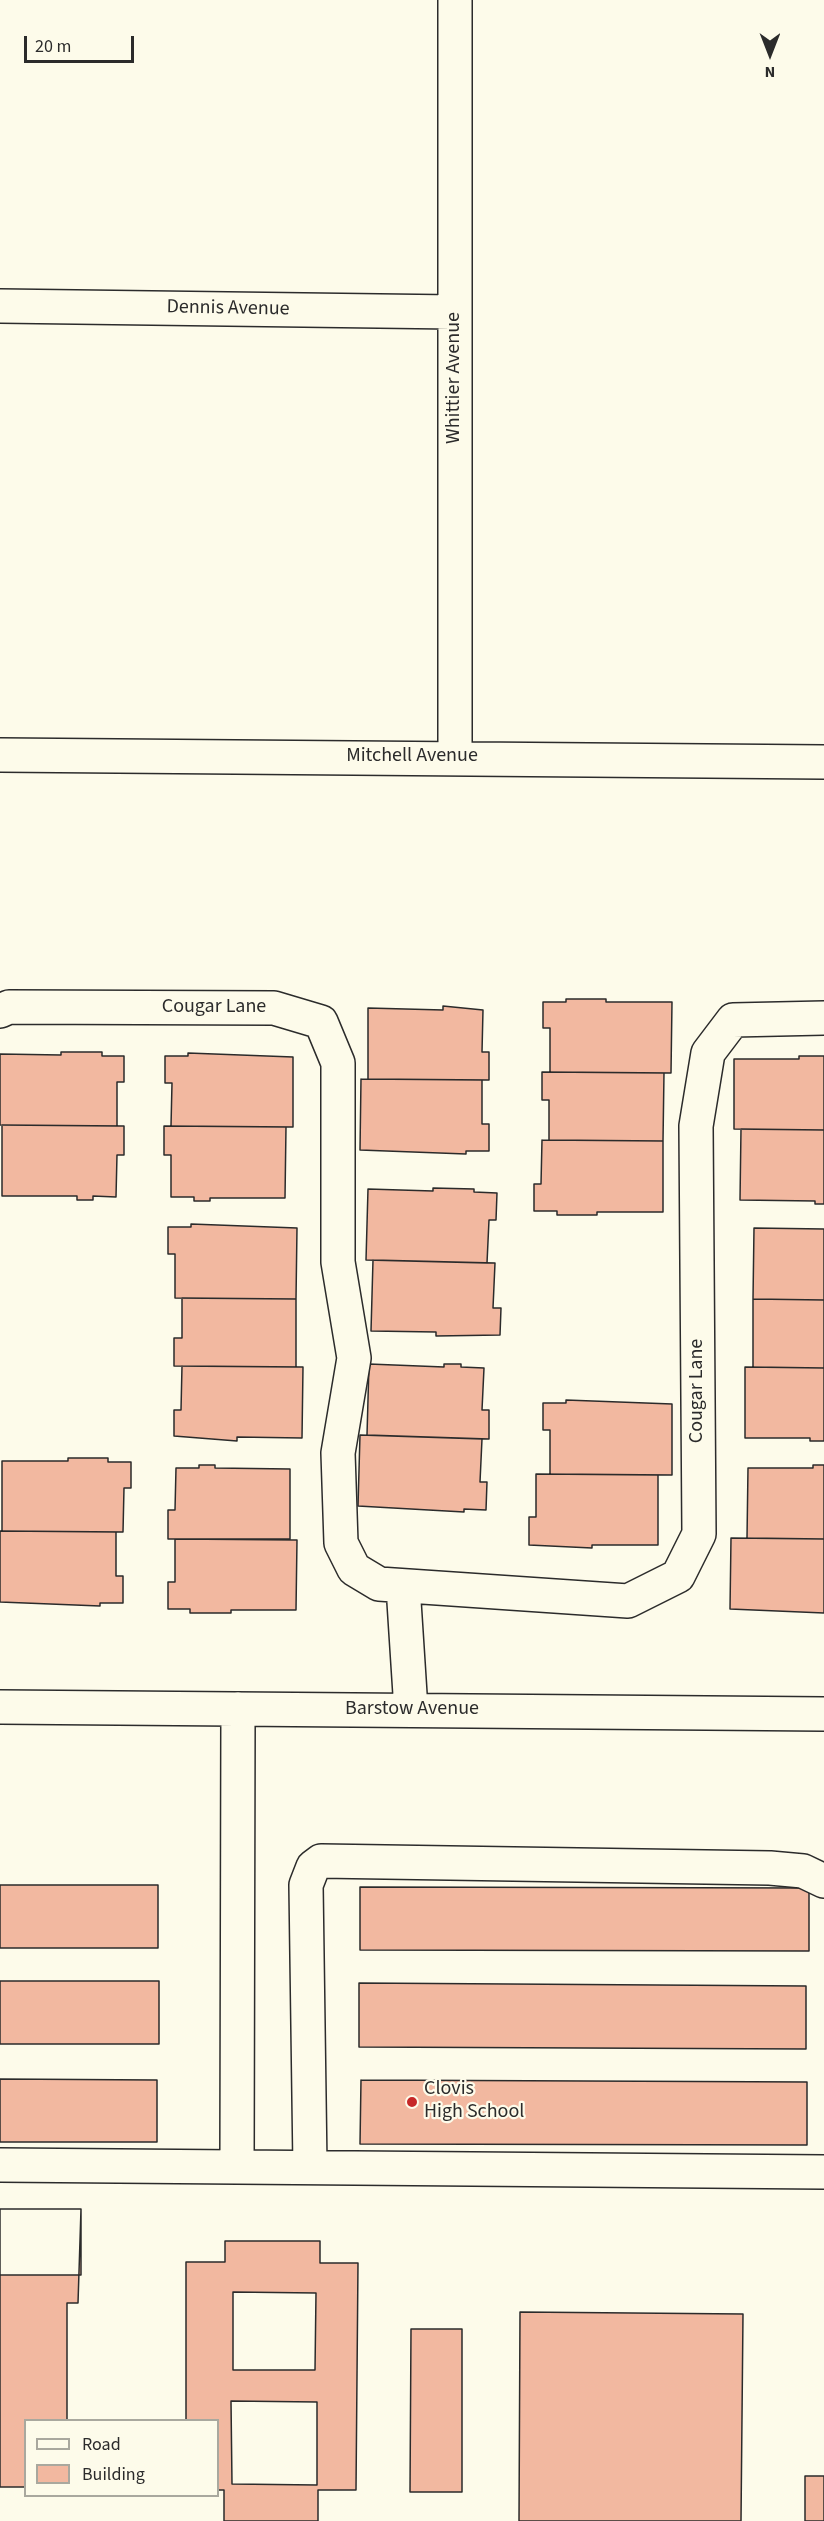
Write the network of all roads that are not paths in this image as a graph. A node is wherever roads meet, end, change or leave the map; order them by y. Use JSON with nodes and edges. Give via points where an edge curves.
{"nodes":[{"id":1,"x":455,"y":0,"type":"edge"},
{"id":2,"x":0,"y":306,"type":"edge"},
{"id":3,"x":455,"y":312,"type":"junction"},
{"id":4,"x":0,"y":755,"type":"edge"},
{"id":5,"x":455,"y":757,"type":"junction"},
{"id":6,"x":824,"y":762,"type":"edge"},
{"id":7,"x":0,"y":1011,"type":"edge"},
{"id":8,"x":824,"y":1018,"type":"edge"},
{"id":9,"x":403,"y":1586,"type":"junction"},
{"id":10,"x":0,"y":1707,"type":"edge"},
{"id":11,"x":238,"y":1709,"type":"junction"},
{"id":12,"x":411,"y":1710,"type":"junction"},
{"id":13,"x":824,"y":1713,"type":"edge"},
{"id":14,"x":824,"y":1881,"type":"edge"},
{"id":15,"x":0,"y":2165,"type":"edge"},
{"id":16,"x":237,"y":2167,"type":"junction"},
{"id":17,"x":310,"y":2167,"type":"junction"},
{"id":18,"x":824,"y":2172,"type":"edge"}],
"edges":[{"from":1,"to":3,"type":"street","name":"Whittier Avenue"},
{"from":2,"to":3,"type":"street","name":"Dennis Avenue"},
{"from":3,"to":5,"type":"street","name":"Whittier Avenue"},
{"from":4,"to":5,"type":"street","name":"Mitchell Avenue"},
{"from":5,"to":6,"type":"street","name":"Mitchell Avenue"},
{"from":7,"to":9,"type":"street","name":"Cougar Lane","via":[[9,1007],[274,1008],[321,1022],[338,1063],[338,1262],[354,1358],[338,1453],[341,1543],[354,1569],[379,1584]]},
{"from":8,"to":9,"type":"street","name":"Cougar Lane","via":[[733,1020],[708,1053],[696,1126],[699,1534],[678,1576],[628,1601]]},
{"from":9,"to":12,"type":"street"},
{"from":10,"to":11,"type":"street","name":"Barstow Avenue"},
{"from":11,"to":12,"type":"street","name":"Barstow Avenue"},
{"from":11,"to":16,"type":"street"},
{"from":12,"to":13,"type":"street","name":"Barstow Avenue"},
{"from":14,"to":17,"type":"street","via":[[803,1871],[770,1868],[321,1861],[313,1867],[306,1885]]},
{"from":15,"to":16,"type":"street"},
{"from":16,"to":17,"type":"street"},
{"from":17,"to":18,"type":"street"}]}
